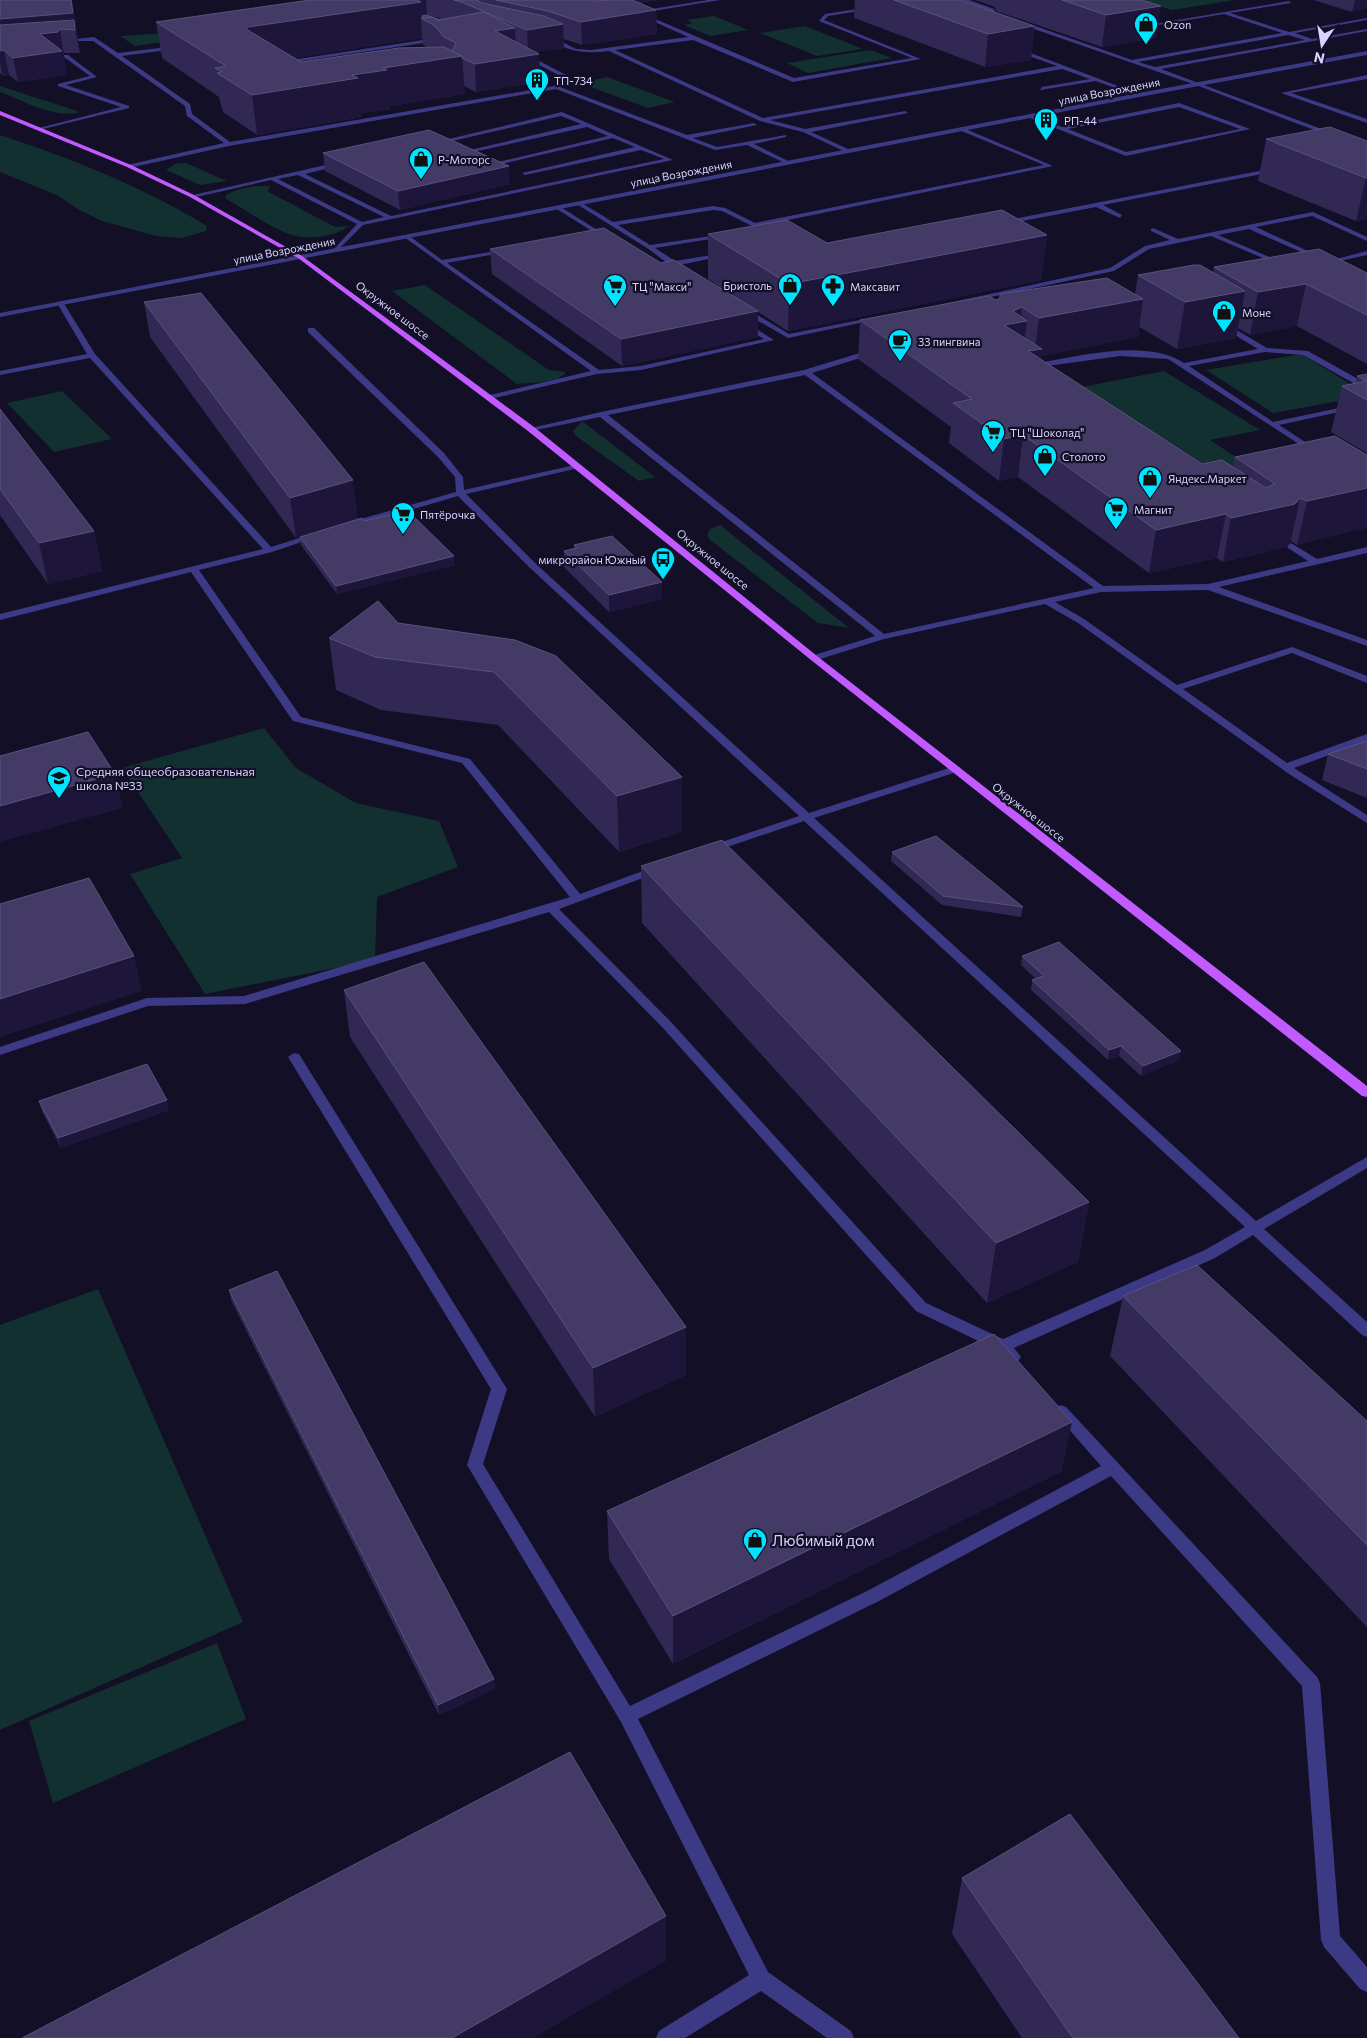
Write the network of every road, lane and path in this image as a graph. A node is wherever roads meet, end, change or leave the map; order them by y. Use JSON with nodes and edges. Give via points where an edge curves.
{"nodes":[{"id":1,"x":718,"y":0,"type":"edge"},
{"id":2,"x":964,"y":0,"type":"edge"},
{"id":3,"x":1283,"y":0,"type":"edge"},
{"id":4,"x":866,"y":2,"type":"dead end"},
{"id":5,"x":1224,"y":13,"type":"junction"},
{"id":6,"x":642,"y":15,"type":"junction"},
{"id":7,"x":632,"y":16,"type":"edge"},
{"id":8,"x":1367,"y":19,"type":"edge"},
{"id":9,"x":1134,"y":24,"type":"dead end"},
{"id":10,"x":1367,"y":30,"type":"edge"},
{"id":11,"x":1288,"y":33,"type":"junction"},
{"id":12,"x":427,"y":36,"type":"dead end"},
{"id":13,"x":540,"y":36,"type":"edge"},
{"id":14,"x":694,"y":38,"type":"junction"},
{"id":15,"x":1312,"y":40,"type":"junction"},
{"id":16,"x":56,"y":41,"type":"edge"},
{"id":17,"x":411,"y":43,"type":"junction"},
{"id":18,"x":184,"y":46,"type":"dead end"},
{"id":19,"x":1009,"y":47,"type":"edge"},
{"id":20,"x":418,"y":48,"type":"edge"},
{"id":21,"x":611,"y":51,"type":"junction"},
{"id":22,"x":519,"y":53,"type":"edge"},
{"id":23,"x":1367,"y":53,"type":"edge"},
{"id":24,"x":116,"y":55,"type":"junction"},
{"id":25,"x":66,"y":56,"type":"edge"},
{"id":26,"x":1132,"y":61,"type":"junction"},
{"id":27,"x":275,"y":63,"type":"edge"},
{"id":28,"x":1063,"y":67,"type":"junction"},
{"id":29,"x":1154,"y":69,"type":"junction"},
{"id":30,"x":1367,"y":77,"type":"edge"},
{"id":31,"x":1096,"y":79,"type":"junction"},
{"id":32,"x":1198,"y":84,"type":"junction"},
{"id":33,"x":556,"y":87,"type":"junction"},
{"id":34,"x":1042,"y":89,"type":"dead end"},
{"id":35,"x":473,"y":94,"type":"edge"},
{"id":36,"x":1139,"y":94,"type":"junction"},
{"id":37,"x":481,"y":99,"type":"junction"},
{"id":38,"x":0,"y":113,"type":"edge"},
{"id":39,"x":905,"y":113,"type":"dead end"},
{"id":40,"x":1028,"y":116,"type":"junction"},
{"id":41,"x":762,"y":120,"type":"junction"},
{"id":42,"x":1367,"y":121,"type":"edge"},
{"id":43,"x":586,"y":125,"type":"junction"},
{"id":44,"x":754,"y":125,"type":"dead end"},
{"id":45,"x":41,"y":129,"type":"junction"},
{"id":46,"x":961,"y":129,"type":"junction"},
{"id":47,"x":1060,"y":129,"type":"junction"},
{"id":48,"x":805,"y":131,"type":"junction"},
{"id":49,"x":614,"y":136,"type":"junction"},
{"id":50,"x":784,"y":136,"type":"dead end"},
{"id":51,"x":686,"y":137,"type":"junction"},
{"id":52,"x":448,"y":140,"type":"junction"},
{"id":53,"x":748,"y":143,"type":"junction"},
{"id":54,"x":229,"y":144,"type":"junction"},
{"id":55,"x":429,"y":144,"type":"edge"},
{"id":56,"x":641,"y":148,"type":"junction"},
{"id":57,"x":1367,"y":148,"type":"edge"},
{"id":58,"x":473,"y":150,"type":"junction"},
{"id":59,"x":848,"y":151,"type":"junction"},
{"id":60,"x":482,"y":154,"type":"edge"},
{"id":61,"x":491,"y":158,"type":"edge"},
{"id":62,"x":500,"y":162,"type":"junction"},
{"id":63,"x":345,"y":163,"type":"edge"},
{"id":64,"x":789,"y":163,"type":"junction"},
{"id":65,"x":129,"y":166,"type":"junction"},
{"id":66,"x":509,"y":166,"type":"edge"},
{"id":67,"x":517,"y":169,"type":"dead end"},
{"id":68,"x":1280,"y":169,"type":"edge"},
{"id":69,"x":299,"y":173,"type":"junction"},
{"id":70,"x":525,"y":173,"type":"junction"},
{"id":71,"x":534,"y":177,"type":"dead end"},
{"id":72,"x":272,"y":178,"type":"junction"},
{"id":73,"x":543,"y":180,"type":"dead end"},
{"id":74,"x":552,"y":184,"type":"junction"},
{"id":75,"x":192,"y":196,"type":"junction"},
{"id":76,"x":578,"y":203,"type":"junction"},
{"id":77,"x":1097,"y":205,"type":"junction"},
{"id":78,"x":557,"y":207,"type":"junction"},
{"id":79,"x":1120,"y":216,"type":"dead end"},
{"id":80,"x":390,"y":218,"type":"junction"},
{"id":81,"x":361,"y":224,"type":"junction"},
{"id":82,"x":612,"y":224,"type":"junction"},
{"id":83,"x":1250,"y":227,"type":"junction"},
{"id":84,"x":1153,"y":230,"type":"dead end"},
{"id":85,"x":1001,"y":232,"type":"edge"},
{"id":86,"x":598,"y":233,"type":"junction"},
{"id":87,"x":588,"y":234,"type":"edge"},
{"id":88,"x":1211,"y":234,"type":"junction"},
{"id":89,"x":729,"y":235,"type":"edge"},
{"id":90,"x":406,"y":236,"type":"junction"},
{"id":91,"x":1367,"y":239,"type":"edge"},
{"id":92,"x":1177,"y":241,"type":"junction"},
{"id":93,"x":614,"y":242,"type":"edge"},
{"id":94,"x":649,"y":247,"type":"junction"},
{"id":95,"x":510,"y":249,"type":"edge"},
{"id":96,"x":336,"y":250,"type":"junction"},
{"id":97,"x":1367,"y":253,"type":"edge"},
{"id":98,"x":730,"y":254,"type":"dead end"},
{"id":99,"x":1316,"y":256,"type":"junction"},
{"id":100,"x":300,"y":257,"type":"junction"},
{"id":101,"x":1300,"y":259,"type":"edge"},
{"id":102,"x":441,"y":262,"type":"junction"},
{"id":103,"x":1284,"y":262,"type":"edge"},
{"id":104,"x":1328,"y":262,"type":"junction"},
{"id":105,"x":672,"y":264,"type":"junction"},
{"id":106,"x":1344,"y":268,"type":"edge"},
{"id":107,"x":689,"y":274,"type":"edge"},
{"id":108,"x":61,"y":303,"type":"junction"},
{"id":109,"x":739,"y":305,"type":"edge"},
{"id":110,"x":926,"y":308,"type":"edge"},
{"id":111,"x":0,"y":314,"type":"edge"},
{"id":112,"x":886,"y":316,"type":"edge"},
{"id":113,"x":737,"y":319,"type":"edge"},
{"id":114,"x":1219,"y":322,"type":"edge"},
{"id":115,"x":311,"y":330,"type":"dead end"},
{"id":116,"x":881,"y":350,"type":"edge"},
{"id":117,"x":1266,"y":350,"type":"junction"},
{"id":118,"x":92,"y":355,"type":"junction"},
{"id":119,"x":1031,"y":360,"type":"edge"},
{"id":120,"x":1038,"y":365,"type":"junction"},
{"id":121,"x":1183,"y":365,"type":"junction"},
{"id":122,"x":597,"y":372,"type":"junction"},
{"id":123,"x":806,"y":372,"type":"junction"},
{"id":124,"x":0,"y":373,"type":"edge"},
{"id":125,"x":1039,"y":377,"type":"edge"},
{"id":126,"x":1367,"y":387,"type":"edge"},
{"id":127,"x":489,"y":398,"type":"junction"},
{"id":128,"x":1367,"y":404,"type":"edge"},
{"id":129,"x":600,"y":414,"type":"junction"},
{"id":130,"x":1273,"y":424,"type":"junction"},
{"id":131,"x":531,"y":429,"type":"junction"},
{"id":132,"x":1322,"y":457,"type":"edge"},
{"id":133,"x":576,"y":466,"type":"junction"},
{"id":134,"x":460,"y":493,"type":"junction"},
{"id":135,"x":340,"y":528,"type":"edge"},
{"id":136,"x":323,"y":534,"type":"edge"},
{"id":137,"x":1291,"y":546,"type":"edge"},
{"id":138,"x":269,"y":550,"type":"junction"},
{"id":139,"x":1367,"y":550,"type":"edge"},
{"id":140,"x":1316,"y":562,"type":"junction"},
{"id":141,"x":193,"y":568,"type":"junction"},
{"id":142,"x":1208,"y":587,"type":"junction"},
{"id":143,"x":1101,"y":589,"type":"junction"},
{"id":144,"x":1047,"y":601,"type":"junction"},
{"id":145,"x":0,"y":616,"type":"edge"},
{"id":146,"x":882,"y":637,"type":"junction"},
{"id":147,"x":1367,"y":643,"type":"edge"},
{"id":148,"x":814,"y":658,"type":"junction"},
{"id":149,"x":1367,"y":680,"type":"edge"},
{"id":150,"x":1177,"y":688,"type":"junction"},
{"id":151,"x":1367,"y":737,"type":"edge"},
{"id":152,"x":1286,"y":767,"type":"junction"},
{"id":153,"x":956,"y":769,"type":"junction"},
{"id":154,"x":805,"y":817,"type":"junction"},
{"id":155,"x":1367,"y":820,"type":"edge"},
{"id":156,"x":700,"y":854,"type":"edge"},
{"id":157,"x":662,"y":868,"type":"edge"},
{"id":158,"x":578,"y":899,"type":"junction"},
{"id":159,"x":551,"y":908,"type":"junction"},
{"id":160,"x":0,"y":1051,"type":"edge"},
{"id":161,"x":294,"y":1057,"type":"dead end"},
{"id":162,"x":1367,"y":1093,"type":"edge"},
{"id":163,"x":1367,"y":1162,"type":"edge"},
{"id":164,"x":1256,"y":1227,"type":"junction"},
{"id":165,"x":1367,"y":1331,"type":"edge"},
{"id":166,"x":1004,"y":1346,"type":"junction"},
{"id":167,"x":1022,"y":1367,"type":"edge"},
{"id":168,"x":1048,"y":1396,"type":"edge"},
{"id":169,"x":1111,"y":1468,"type":"junction"},
{"id":170,"x":627,"y":1716,"type":"junction"},
{"id":171,"x":762,"y":1979,"type":"junction"},
{"id":172,"x":1367,"y":1982,"type":"edge"},
{"id":173,"x":666,"y":2038,"type":"edge"},
{"id":174,"x":844,"y":2038,"type":"edge"}],
"edges":[{"from":1,"to":6,"type":"street","via":[[635,12]]},
{"from":2,"to":26,"type":"street"},
{"from":3,"to":5,"type":"street","via":[[1289,2]]},
{"from":4,"to":14,"type":"street","via":[[879,7],[827,15],[821,21],[918,59],[793,80]]},
{"from":5,"to":9,"type":"street","via":[[1142,27]]},
{"from":5,"to":11,"type":"street"},
{"from":6,"to":7,"type":"street"},
{"from":6,"to":14,"type":"street"},
{"from":8,"to":11,"type":"street"},
{"from":10,"to":15,"type":"street"},
{"from":11,"to":15,"type":"street"},
{"from":11,"to":26,"type":"street"},
{"from":12,"to":17,"type":"street","via":[[438,41]]},
{"from":13,"to":21,"type":"street","via":[[575,50]]},
{"from":14,"to":21,"type":"street"},
{"from":15,"to":29,"type":"street"},
{"from":16,"to":24,"type":"street","via":[[94,39]]},
{"from":17,"to":20,"type":"street"},
{"from":17,"to":27,"type":"street"},
{"from":18,"to":24,"type":"street"},
{"from":19,"to":28,"type":"street"},
{"from":21,"to":41,"type":"street"},
{"from":22,"to":33,"type":"street","via":[[568,78]]},
{"from":23,"to":32,"type":"street","name":"улица Возрождения"},
{"from":24,"to":54,"type":"street","via":[[188,105],[189,115]]},
{"from":25,"to":45,"type":"street","via":[[94,77],[60,86],[127,107]]},
{"from":26,"to":29,"type":"street"},
{"from":28,"to":31,"type":"street"},
{"from":28,"to":41,"type":"street"},
{"from":29,"to":32,"type":"street"},
{"from":30,"to":42,"type":"street","via":[[1284,93]]},
{"from":31,"to":34,"type":"street"},
{"from":31,"to":36,"type":"street"},
{"from":32,"to":36,"type":"street","name":"улица Возрождения"},
{"from":32,"to":57,"type":"street"},
{"from":33,"to":37,"type":"street"},
{"from":33,"to":51,"type":"street"},
{"from":35,"to":37,"type":"street"},
{"from":36,"to":40,"type":"street","name":"улица Возрождения"},
{"from":37,"to":54,"type":"street","via":[[390,118]]},
{"from":38,"to":45,"type":"main road","name":"Окружное шоссе"},
{"from":39,"to":48,"type":"street"},
{"from":40,"to":46,"type":"street","name":"улица Возрождения"},
{"from":40,"to":47,"type":"street"},
{"from":41,"to":48,"type":"street"},
{"from":43,"to":49,"type":"street"},
{"from":43,"to":52,"type":"street","via":[[562,114]]},
{"from":43,"to":58,"type":"street"},
{"from":44,"to":51,"type":"street"},
{"from":45,"to":65,"type":"main road","name":"Окружное шоссе"},
{"from":46,"to":59,"type":"street","name":"улица Возрождения"},
{"from":46,"to":82,"type":"street","via":[[1050,166],[752,227],[723,209],[714,208]]},
{"from":47,"to":47,"type":"street","via":[[1126,154],[1247,129],[1179,105]]},
{"from":48,"to":59,"type":"street"},
{"from":49,"to":56,"type":"street"},
{"from":49,"to":62,"type":"street"},
{"from":50,"to":53,"type":"street"},
{"from":51,"to":53,"type":"street","via":[[717,149]]},
{"from":52,"to":55,"type":"street"},
{"from":52,"to":58,"type":"street"},
{"from":53,"to":64,"type":"street"},
{"from":54,"to":65,"type":"street"},
{"from":56,"to":70,"type":"street"},
{"from":56,"to":74,"type":"street","via":[[670,160]]},
{"from":58,"to":60,"type":"street"},
{"from":59,"to":64,"type":"street","name":"улица Возрождения"},
{"from":61,"to":62,"type":"street"},
{"from":62,"to":66,"type":"street"},
{"from":63,"to":69,"type":"street"},
{"from":64,"to":76,"type":"street","name":"улица Возрождения"},
{"from":65,"to":75,"type":"main road","name":"Окружное шоссе"},
{"from":67,"to":70,"type":"street"},
{"from":68,"to":77,"type":"street"},
{"from":69,"to":72,"type":"street"},
{"from":69,"to":80,"type":"street"},
{"from":70,"to":71,"type":"street"},
{"from":72,"to":75,"type":"street"},
{"from":72,"to":81,"type":"street"},
{"from":73,"to":74,"type":"street"},
{"from":74,"to":80,"type":"street"},
{"from":75,"to":100,"type":"main road","name":"Окружное шоссе"},
{"from":76,"to":78,"type":"street","name":"улица Возрождения"},
{"from":76,"to":82,"type":"street"},
{"from":77,"to":79,"type":"street"},
{"from":77,"to":85,"type":"street","via":[[1014,221],[1010,230]]},
{"from":78,"to":86,"type":"street"},
{"from":78,"to":90,"type":"street","name":"улица Возрождения"},
{"from":80,"to":81,"type":"street"},
{"from":81,"to":96,"type":"street"},
{"from":82,"to":94,"type":"street"},
{"from":83,"to":88,"type":"street"},
{"from":83,"to":91,"type":"street","via":[[1313,214]]},
{"from":83,"to":99,"type":"street"},
{"from":84,"to":92,"type":"street"},
{"from":86,"to":87,"type":"street"},
{"from":86,"to":93,"type":"street"},
{"from":88,"to":92,"type":"street"},
{"from":88,"to":103,"type":"street","via":[[1277,264]]},
{"from":89,"to":94,"type":"street"},
{"from":90,"to":96,"type":"street","name":"улица Возрождения"},
{"from":90,"to":102,"type":"street"},
{"from":92,"to":110,"type":"street","via":[[1147,247],[1112,270]]},
{"from":94,"to":105,"type":"street"},
{"from":95,"to":102,"type":"street"},
{"from":96,"to":100,"type":"street","name":"улица Возрождения"},
{"from":97,"to":104,"type":"street"},
{"from":98,"to":105,"type":"street"},
{"from":99,"to":101,"type":"street"},
{"from":99,"to":104,"type":"street"},
{"from":100,"to":108,"type":"street","name":"улица Возрождения"},
{"from":100,"to":127,"type":"main road","name":"Окружное шоссе"},
{"from":102,"to":122,"type":"street"},
{"from":104,"to":106,"type":"street"},
{"from":105,"to":107,"type":"street"},
{"from":108,"to":111,"type":"street","name":"улица Возрождения"},
{"from":108,"to":118,"type":"street"},
{"from":109,"to":112,"type":"street","via":[[788,336]]},
{"from":113,"to":122,"type":"street","via":[[770,340],[642,368]]},
{"from":114,"to":117,"type":"street"},
{"from":115,"to":134,"type":"street","via":[[441,455],[459,477]]},
{"from":116,"to":123,"type":"street","via":[[861,353]]},
{"from":117,"to":121,"type":"street"},
{"from":117,"to":126,"type":"street","via":[[1305,353]]},
{"from":118,"to":124,"type":"street"},
{"from":118,"to":138,"type":"street"},
{"from":119,"to":120,"type":"street"},
{"from":120,"to":121,"type":"street","via":[[1128,351],[1163,356]]},
{"from":120,"to":125,"type":"street","via":[[1034,370]]},
{"from":121,"to":130,"type":"street"},
{"from":122,"to":127,"type":"street"},
{"from":123,"to":129,"type":"street"},
{"from":123,"to":143,"type":"street"},
{"from":127,"to":131,"type":"main road","name":"Окружное шоссе"},
{"from":128,"to":130,"type":"street"},
{"from":129,"to":131,"type":"street"},
{"from":129,"to":146,"type":"street"},
{"from":130,"to":132,"type":"street"},
{"from":131,"to":133,"type":"main road","name":"Окружное шоссе"},
{"from":133,"to":134,"type":"street"},
{"from":133,"to":148,"type":"main road","name":"Окружное шоссе"},
{"from":134,"to":135,"type":"street"},
{"from":134,"to":154,"type":"street","via":[[532,566]]},
{"from":136,"to":138,"type":"street"},
{"from":137,"to":140,"type":"street"},
{"from":138,"to":141,"type":"street"},
{"from":139,"to":140,"type":"street"},
{"from":140,"to":142,"type":"street"},
{"from":141,"to":145,"type":"street"},
{"from":141,"to":158,"type":"street","via":[[297,719],[466,760]]},
{"from":142,"to":143,"type":"street"},
{"from":142,"to":147,"type":"street"},
{"from":143,"to":144,"type":"street"},
{"from":144,"to":146,"type":"street"},
{"from":144,"to":150,"type":"street"},
{"from":146,"to":148,"type":"street"},
{"from":148,"to":153,"type":"main road","name":"Окружное шоссе"},
{"from":149,"to":150,"type":"street","via":[[1292,650]]},
{"from":150,"to":152,"type":"street"},
{"from":151,"to":152,"type":"street"},
{"from":152,"to":155,"type":"street"},
{"from":153,"to":154,"type":"street"},
{"from":153,"to":162,"type":"main road","name":"Окружное шоссе"},
{"from":154,"to":156,"type":"street"},
{"from":154,"to":164,"type":"street"},
{"from":157,"to":158,"type":"street"},
{"from":158,"to":159,"type":"street"},
{"from":159,"to":160,"type":"street","via":[[245,1000],[148,1002]]},
{"from":159,"to":166,"type":"street","via":[[667,1025],[921,1307]]},
{"from":161,"to":170,"type":"street","via":[[499,1389],[476,1465]]},
{"from":163,"to":164,"type":"street"},
{"from":164,"to":165,"type":"street"},
{"from":164,"to":166,"type":"street","via":[[1210,1254]]},
{"from":166,"to":167,"type":"street"},
{"from":168,"to":169,"type":"street"},
{"from":169,"to":170,"type":"street","via":[[873,1596]]},
{"from":169,"to":172,"type":"street","via":[[1311,1683],[1331,1940]]},
{"from":170,"to":171,"type":"street"},
{"from":171,"to":173,"type":"street"},
{"from":171,"to":174,"type":"street"}]}
